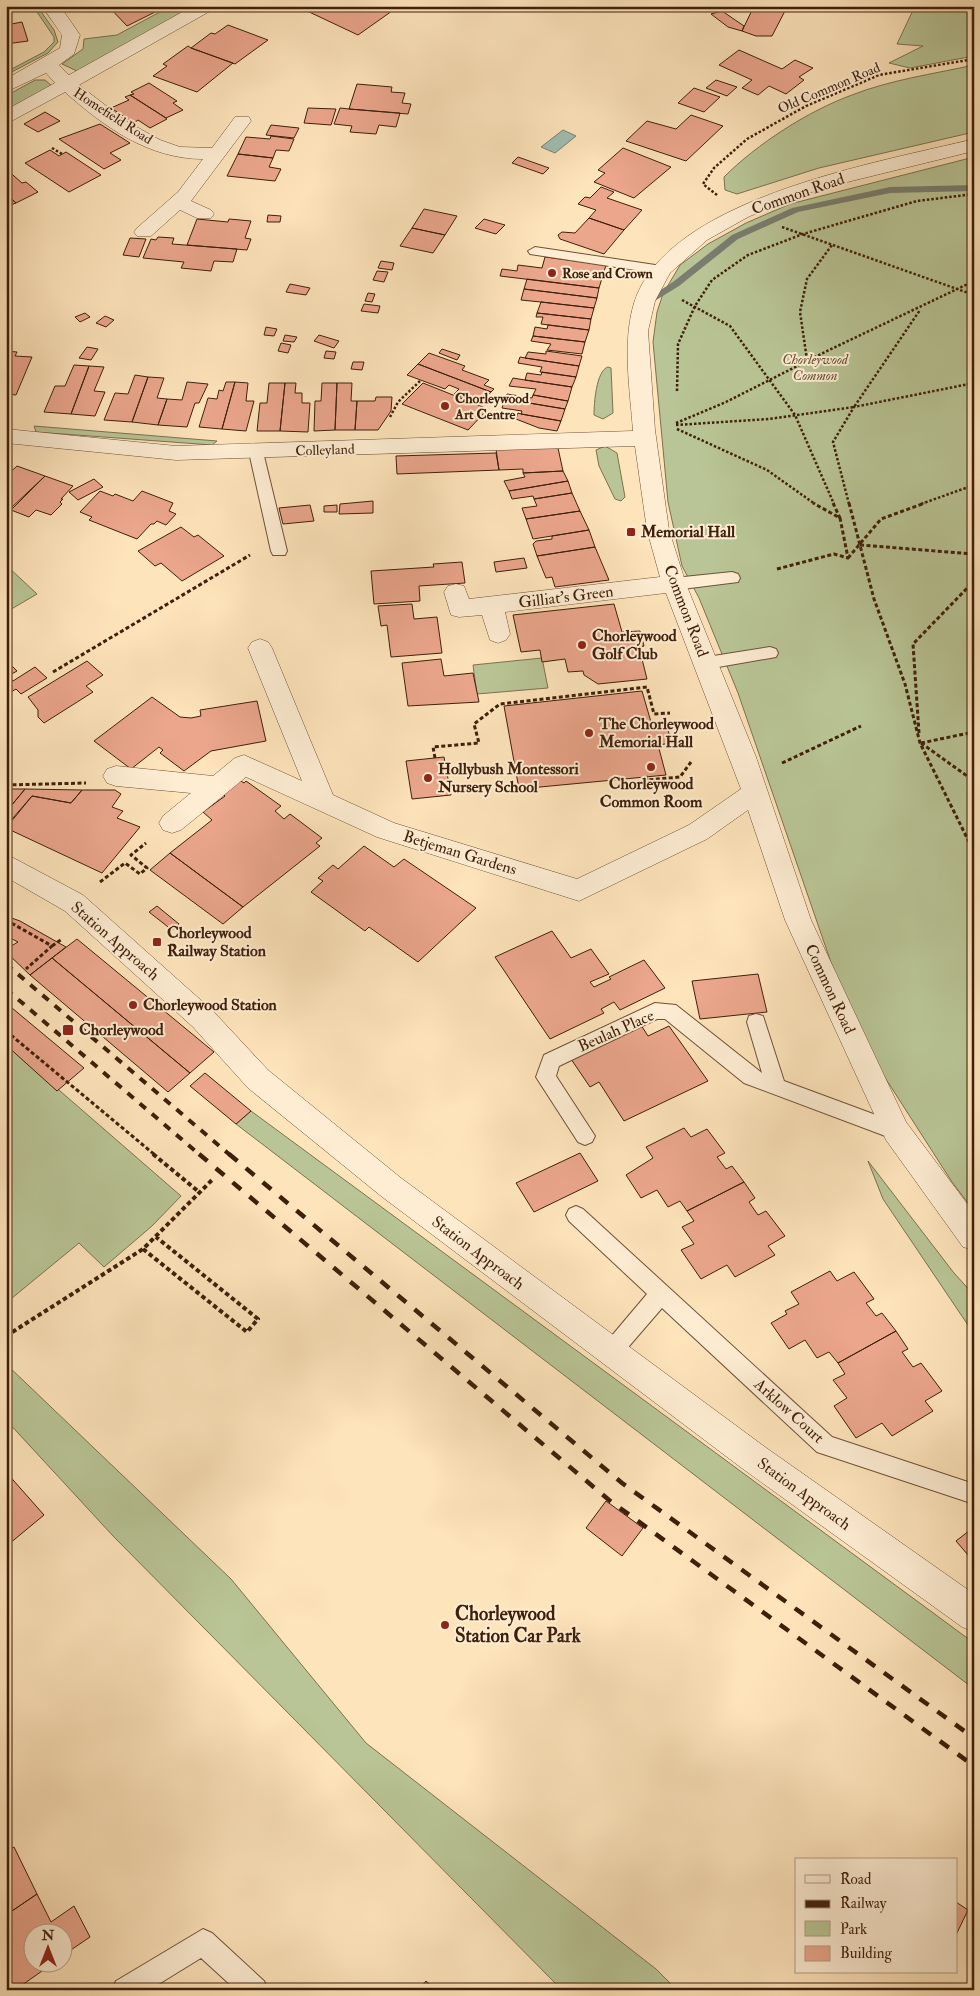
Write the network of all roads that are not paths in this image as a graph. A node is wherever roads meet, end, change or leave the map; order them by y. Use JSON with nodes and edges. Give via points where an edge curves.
{"nodes":[{"id":1,"x":51,"y":6,"type":"edge"},
{"id":2,"x":206,"y":6,"type":"edge"},
{"id":3,"x":48,"y":64,"type":"junction"},
{"id":4,"x":67,"y":86,"type":"junction"},
{"id":5,"x":6,"y":87,"type":"edge"},
{"id":6,"x":6,"y":118,"type":"edge"},
{"id":7,"x":242,"y":121,"type":"dead end"},
{"id":8,"x":974,"y":145,"type":"edge"},
{"id":9,"x":218,"y":154,"type":"junction"},
{"id":10,"x":178,"y":202,"type":"junction"},
{"id":11,"x":204,"y":214,"type":"dead end"},
{"id":12,"x":144,"y":232,"type":"dead end"},
{"id":13,"x":535,"y":252,"type":"dead end"},
{"id":14,"x":658,"y":276,"type":"junction"},
{"id":15,"x":6,"y":436,"type":"edge"},
{"id":16,"x":645,"y":438,"type":"junction"},
{"id":17,"x":256,"y":452,"type":"junction"},
{"id":18,"x":279,"y":551,"type":"dead end"},
{"id":19,"x":732,"y":578,"type":"dead end"},
{"id":20,"x":674,"y":584,"type":"junction"},
{"id":21,"x":457,"y":601,"type":"dead end"},
{"id":22,"x":492,"y":605,"type":"junction"},
{"id":23,"x":498,"y":634,"type":"dead end"},
{"id":24,"x":260,"y":648,"type":"dead end"},
{"id":25,"x":770,"y":653,"type":"dead end"},
{"id":26,"x":706,"y":663,"type":"junction"},
{"id":27,"x":116,"y":776,"type":"road end"},
{"id":28,"x":217,"y":786,"type":"junction"},
{"id":29,"x":752,"y":786,"type":"junction"},
{"id":30,"x":323,"y":801,"type":"junction"},
{"id":31,"x":172,"y":823,"type":"dead end"},
{"id":32,"x":6,"y":864,"type":"edge"},
{"id":33,"x":756,"y":1022,"type":"dead end"},
{"id":34,"x":776,"y":1087,"type":"junction"},
{"id":35,"x":896,"y":1131,"type":"junction"},
{"id":36,"x":585,"y":1136,"type":"dead end"},
{"id":37,"x":576,"y":1215,"type":"dead end"},
{"id":38,"x":974,"y":1237,"type":"edge"},
{"id":39,"x":661,"y":1293,"type":"junction"},
{"id":40,"x":611,"y":1352,"type":"junction"},
{"id":41,"x":972,"y":1494,"type":"dead end"},
{"id":42,"x":974,"y":1615,"type":"edge"},
{"id":43,"x":125,"y":1990,"type":"edge"},
{"id":44,"x":255,"y":1990,"type":"edge"}],
"edges":[{"from":1,"to":3,"type":"street","via":[[71,34],[68,50]]},
{"from":2,"to":4,"type":"street","name":"Homefield Road"},
{"from":3,"to":4,"type":"street","name":"Homefield Road"},
{"from":3,"to":5,"type":"street"},
{"from":4,"to":6,"type":"street","name":"Homefield Road"},
{"from":4,"to":9,"type":"street","name":"Homefield Road","via":[[127,128],[170,151]]},
{"from":7,"to":9,"type":"street"},
{"from":8,"to":14,"type":"street","name":"Common Road","via":[[783,195],[700,236]]},
{"from":9,"to":10,"type":"street"},
{"from":10,"to":11,"type":"street"},
{"from":10,"to":12,"type":"street"},
{"from":13,"to":14,"type":"lane"},
{"from":14,"to":16,"type":"street","name":"Common Road","via":[[645,301],[638,331]]},
{"from":15,"to":17,"type":"street","name":"Colleyland","via":[[176,453]]},
{"from":16,"to":17,"type":"street","name":"Colleyland"},
{"from":16,"to":20,"type":"street","name":"Common Road","via":[[658,530]]},
{"from":17,"to":18,"type":"lane"},
{"from":19,"to":20,"type":"lane"},
{"from":20,"to":22,"type":"street","name":"Gilliat's Green"},
{"from":20,"to":26,"type":"street","name":"Common Road"},
{"from":21,"to":22,"type":"street","name":"Gilliat's Green"},
{"from":22,"to":23,"type":"street"},
{"from":24,"to":30,"type":"street"},
{"from":25,"to":26,"type":"lane"},
{"from":26,"to":29,"type":"street","name":"Common Road"},
{"from":27,"to":28,"type":"street"},
{"from":28,"to":30,"type":"street","name":"Betjeman Gardens","via":[[244,765]]},
{"from":28,"to":31,"type":"street","name":"Betjeman Gardens"},
{"from":29,"to":30,"type":"street","name":"Betjeman Gardens","via":[[698,832],[579,890],[386,830]]},
{"from":29,"to":35,"type":"street","name":"Common Road","via":[[798,920]]},
{"from":32,"to":40,"type":"street","name":"Station Approach","via":[[74,903],[203,1019],[258,1079],[391,1187]]},
{"from":33,"to":34,"type":"lane"},
{"from":34,"to":35,"type":"lane","name":"Beulah Place"},
{"from":34,"to":36,"type":"lane","name":"Beulah Place","via":[[751,1077],[669,1011],[655,1011],[551,1061],[546,1077]]},
{"from":35,"to":38,"type":"street","name":"Common Road"},
{"from":37,"to":39,"type":"lane","name":"Arklow Court"},
{"from":39,"to":40,"type":"lane"},
{"from":39,"to":41,"type":"lane","name":"Arklow Court","via":[[825,1445]]},
{"from":40,"to":42,"type":"street","name":"Station Approach"},
{"from":43,"to":44,"type":"lane","via":[[203,1942]]}]}
